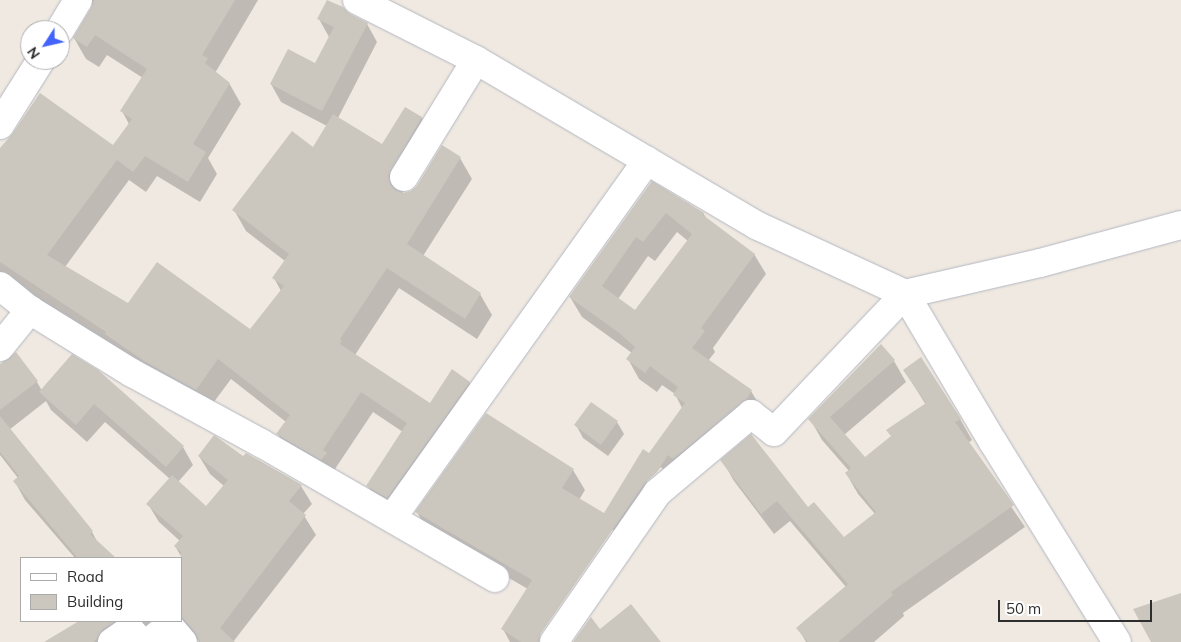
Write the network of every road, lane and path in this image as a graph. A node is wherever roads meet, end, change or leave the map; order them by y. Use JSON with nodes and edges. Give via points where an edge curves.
{"nodes":[{"id":1,"x":78,"y":0,"type":"edge"},
{"id":2,"x":357,"y":0,"type":"edge"},
{"id":3,"x":66,"y":20,"type":"edge"},
{"id":4,"x":476,"y":60,"type":"junction"},
{"id":5,"x":35,"y":70,"type":"edge"},
{"id":6,"x":0,"y":126,"type":"edge"},
{"id":7,"x":647,"y":161,"type":"junction"},
{"id":8,"x":404,"y":177,"type":"dead end"},
{"id":9,"x":1181,"y":225,"type":"edge"},
{"id":10,"x":0,"y":286,"type":"edge"},
{"id":11,"x":905,"y":294,"type":"junction"},
{"id":12,"x":30,"y":310,"type":"junction"},
{"id":13,"x":0,"y":347,"type":"edge"},
{"id":14,"x":392,"y":518,"type":"junction"},
{"id":15,"x":495,"y":578,"type":"dead end"},
{"id":16,"x":112,"y":642,"type":"edge"},
{"id":17,"x":141,"y":642,"type":"edge"},
{"id":18,"x":149,"y":642,"type":"edge"},
{"id":19,"x":183,"y":642,"type":"edge"},
{"id":20,"x":554,"y":642,"type":"edge"},
{"id":21,"x":1117,"y":642,"type":"edge"}],
"edges":[{"from":1,"to":3,"type":"street"},
{"from":2,"to":4,"type":"street"},
{"from":4,"to":7,"type":"street"},
{"from":4,"to":8,"type":"street"},
{"from":5,"to":6,"type":"street"},
{"from":7,"to":11,"type":"street","via":[[758,226]]},
{"from":7,"to":14,"type":"street"},
{"from":9,"to":11,"type":"street","via":[[1040,263]]},
{"from":10,"to":12,"type":"street"},
{"from":11,"to":20,"type":"street","via":[[774,432],[751,414],[657,492]]},
{"from":11,"to":21,"type":"street"},
{"from":12,"to":13,"type":"street"},
{"from":12,"to":14,"type":"street","via":[[132,373]]},
{"from":14,"to":15,"type":"street"},
{"from":16,"to":17,"type":"street","via":[[130,630]]},
{"from":18,"to":19,"type":"street","via":[[169,626]]}]}
